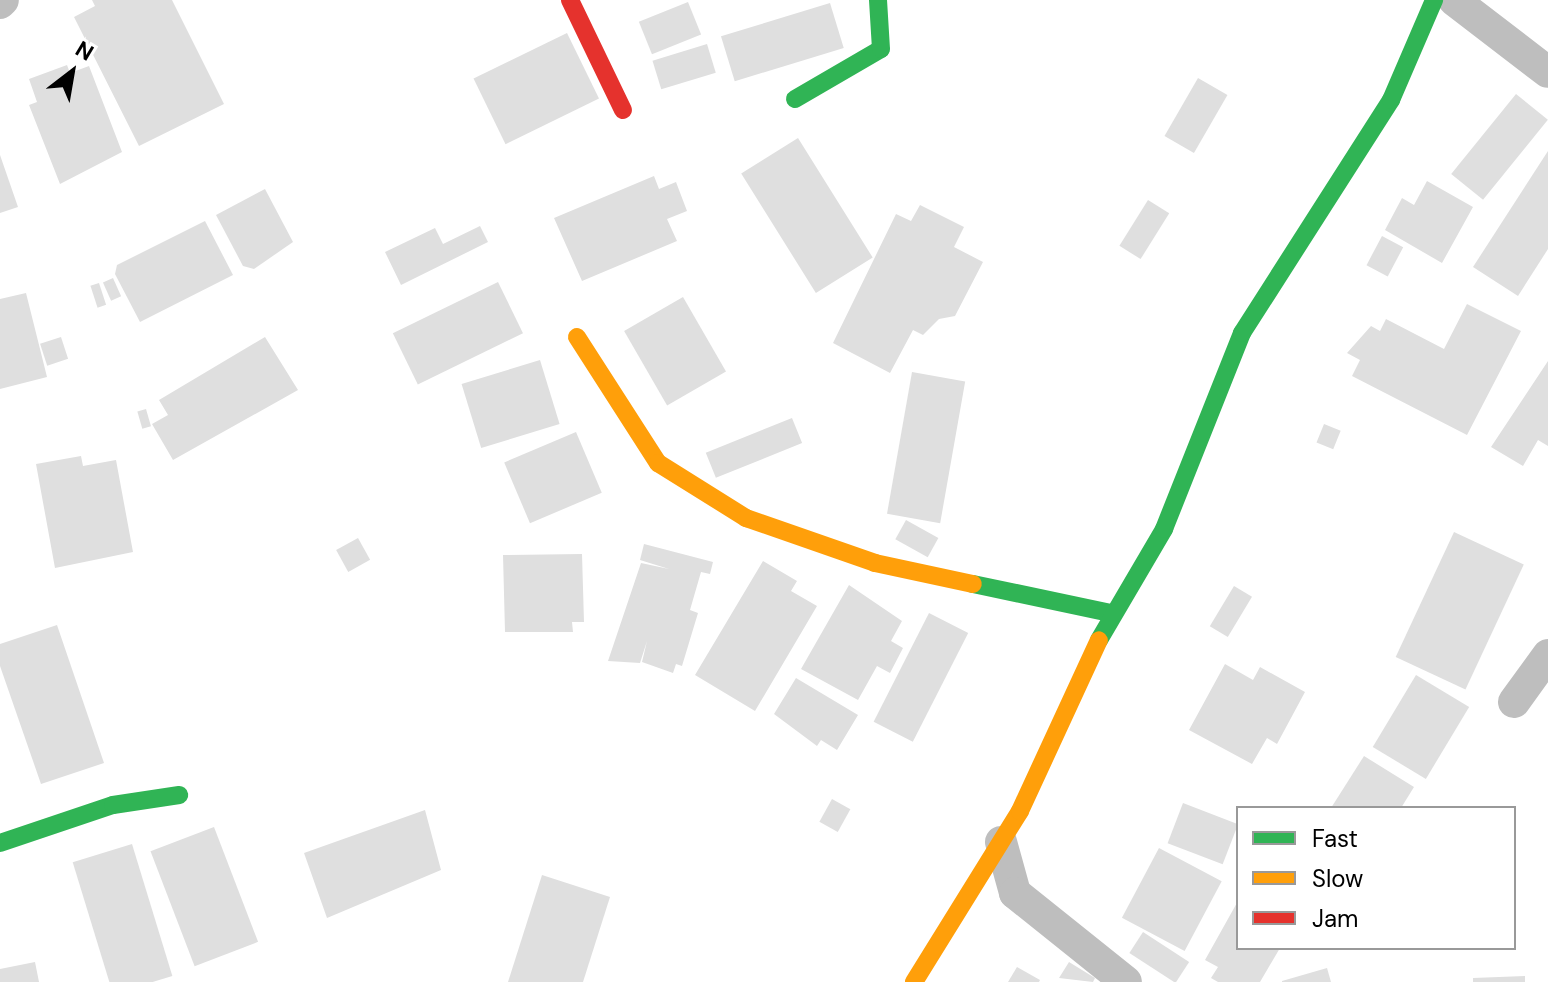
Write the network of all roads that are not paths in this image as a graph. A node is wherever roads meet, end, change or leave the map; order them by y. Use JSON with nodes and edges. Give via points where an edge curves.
{"nodes":[{"id":1,"x":570,"y":0,"type":"edge"},
{"id":2,"x":878,"y":0,"type":"edge"},
{"id":3,"x":1434,"y":0,"type":"edge"},
{"id":4,"x":1454,"y":0,"type":"edge"},
{"id":5,"x":1548,"y":72,"type":"edge"},
{"id":6,"x":795,"y":99,"type":"dead end"},
{"id":7,"x":623,"y":110,"type":"dead end"},
{"id":8,"x":577,"y":337,"type":"dead end"},
{"id":9,"x":1111,"y":613,"type":"junction"},
{"id":10,"x":1548,"y":655,"type":"edge"},
{"id":11,"x":1514,"y":702,"type":"dead end"},
{"id":12,"x":179,"y":795,"type":"dead end"},
{"id":13,"x":1001,"y":842,"type":"junction"},
{"id":14,"x":0,"y":843,"type":"edge"},
{"id":15,"x":914,"y":982,"type":"edge"},
{"id":16,"x":1126,"y":982,"type":"edge"}],
"edges":[{"from":1,"to":7,"type":"street"},
{"from":2,"to":6,"type":"street","via":[[885,24],[881,49]]},
{"from":3,"to":9,"type":"street","via":[[1391,100],[1242,333],[1164,529]]},
{"from":4,"to":5,"type":"street"},
{"from":8,"to":9,"type":"street","via":[[658,463],[719,504],[875,563]]},
{"from":9,"to":13,"type":"street"},
{"from":10,"to":11,"type":"street"},
{"from":12,"to":14,"type":"street","via":[[113,805]]},
{"from":13,"to":15,"type":"street"},
{"from":13,"to":16,"type":"street","via":[[1015,893]]}]}
